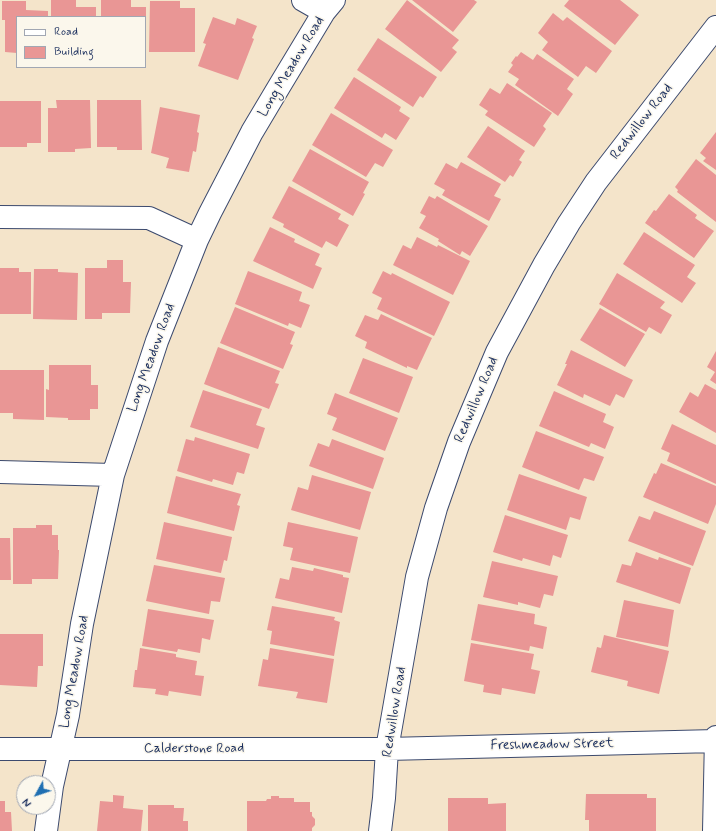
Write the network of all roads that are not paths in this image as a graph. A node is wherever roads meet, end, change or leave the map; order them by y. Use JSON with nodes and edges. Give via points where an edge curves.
{"nodes":[{"id":1,"x":304,"y":0,"type":"edge"},
{"id":2,"x":329,"y":6,"type":"edge"},
{"id":3,"x":716,"y":27,"type":"edge"},
{"id":4,"x":0,"y":217,"type":"edge"},
{"id":5,"x":197,"y":240,"type":"junction"},
{"id":6,"x":0,"y":472,"type":"edge"},
{"id":7,"x":113,"y":475,"type":"junction"},
{"id":8,"x":716,"y":737,"type":"edge"},
{"id":9,"x":716,"y":741,"type":"edge"},
{"id":10,"x":0,"y":749,"type":"edge"},
{"id":11,"x":60,"y":749,"type":"junction"},
{"id":12,"x":387,"y":749,"type":"junction"},
{"id":13,"x":46,"y":831,"type":"edge"},
{"id":14,"x":380,"y":831,"type":"edge"},
{"id":15,"x":714,"y":831,"type":"edge"}],
"edges":[{"from":1,"to":2,"type":"street"},
{"from":2,"to":5,"type":"street","name":"Long Meadow Road","via":[[252,132]]},
{"from":3,"to":12,"type":"street","name":"Redwillow Road","via":[[596,182],[569,223],[497,352],[459,442],[436,508],[417,577]]},
{"from":4,"to":5,"type":"street","via":[[149,218]]},
{"from":5,"to":7,"type":"street","name":"Long Meadow Road","via":[[157,342]]},
{"from":6,"to":7,"type":"street"},
{"from":7,"to":11,"type":"street","name":"Long Meadow Road"},
{"from":8,"to":9,"type":"street"},
{"from":9,"to":12,"type":"street","name":"Freshmeadow Street"},
{"from":9,"to":15,"type":"street"},
{"from":10,"to":11,"type":"street","name":"Calderstone Road"},
{"from":11,"to":12,"type":"street","name":"Calderstone Road"},
{"from":11,"to":13,"type":"street","name":"Long Meadow Road"},
{"from":12,"to":14,"type":"street","name":"Redwillow Road"}]}
